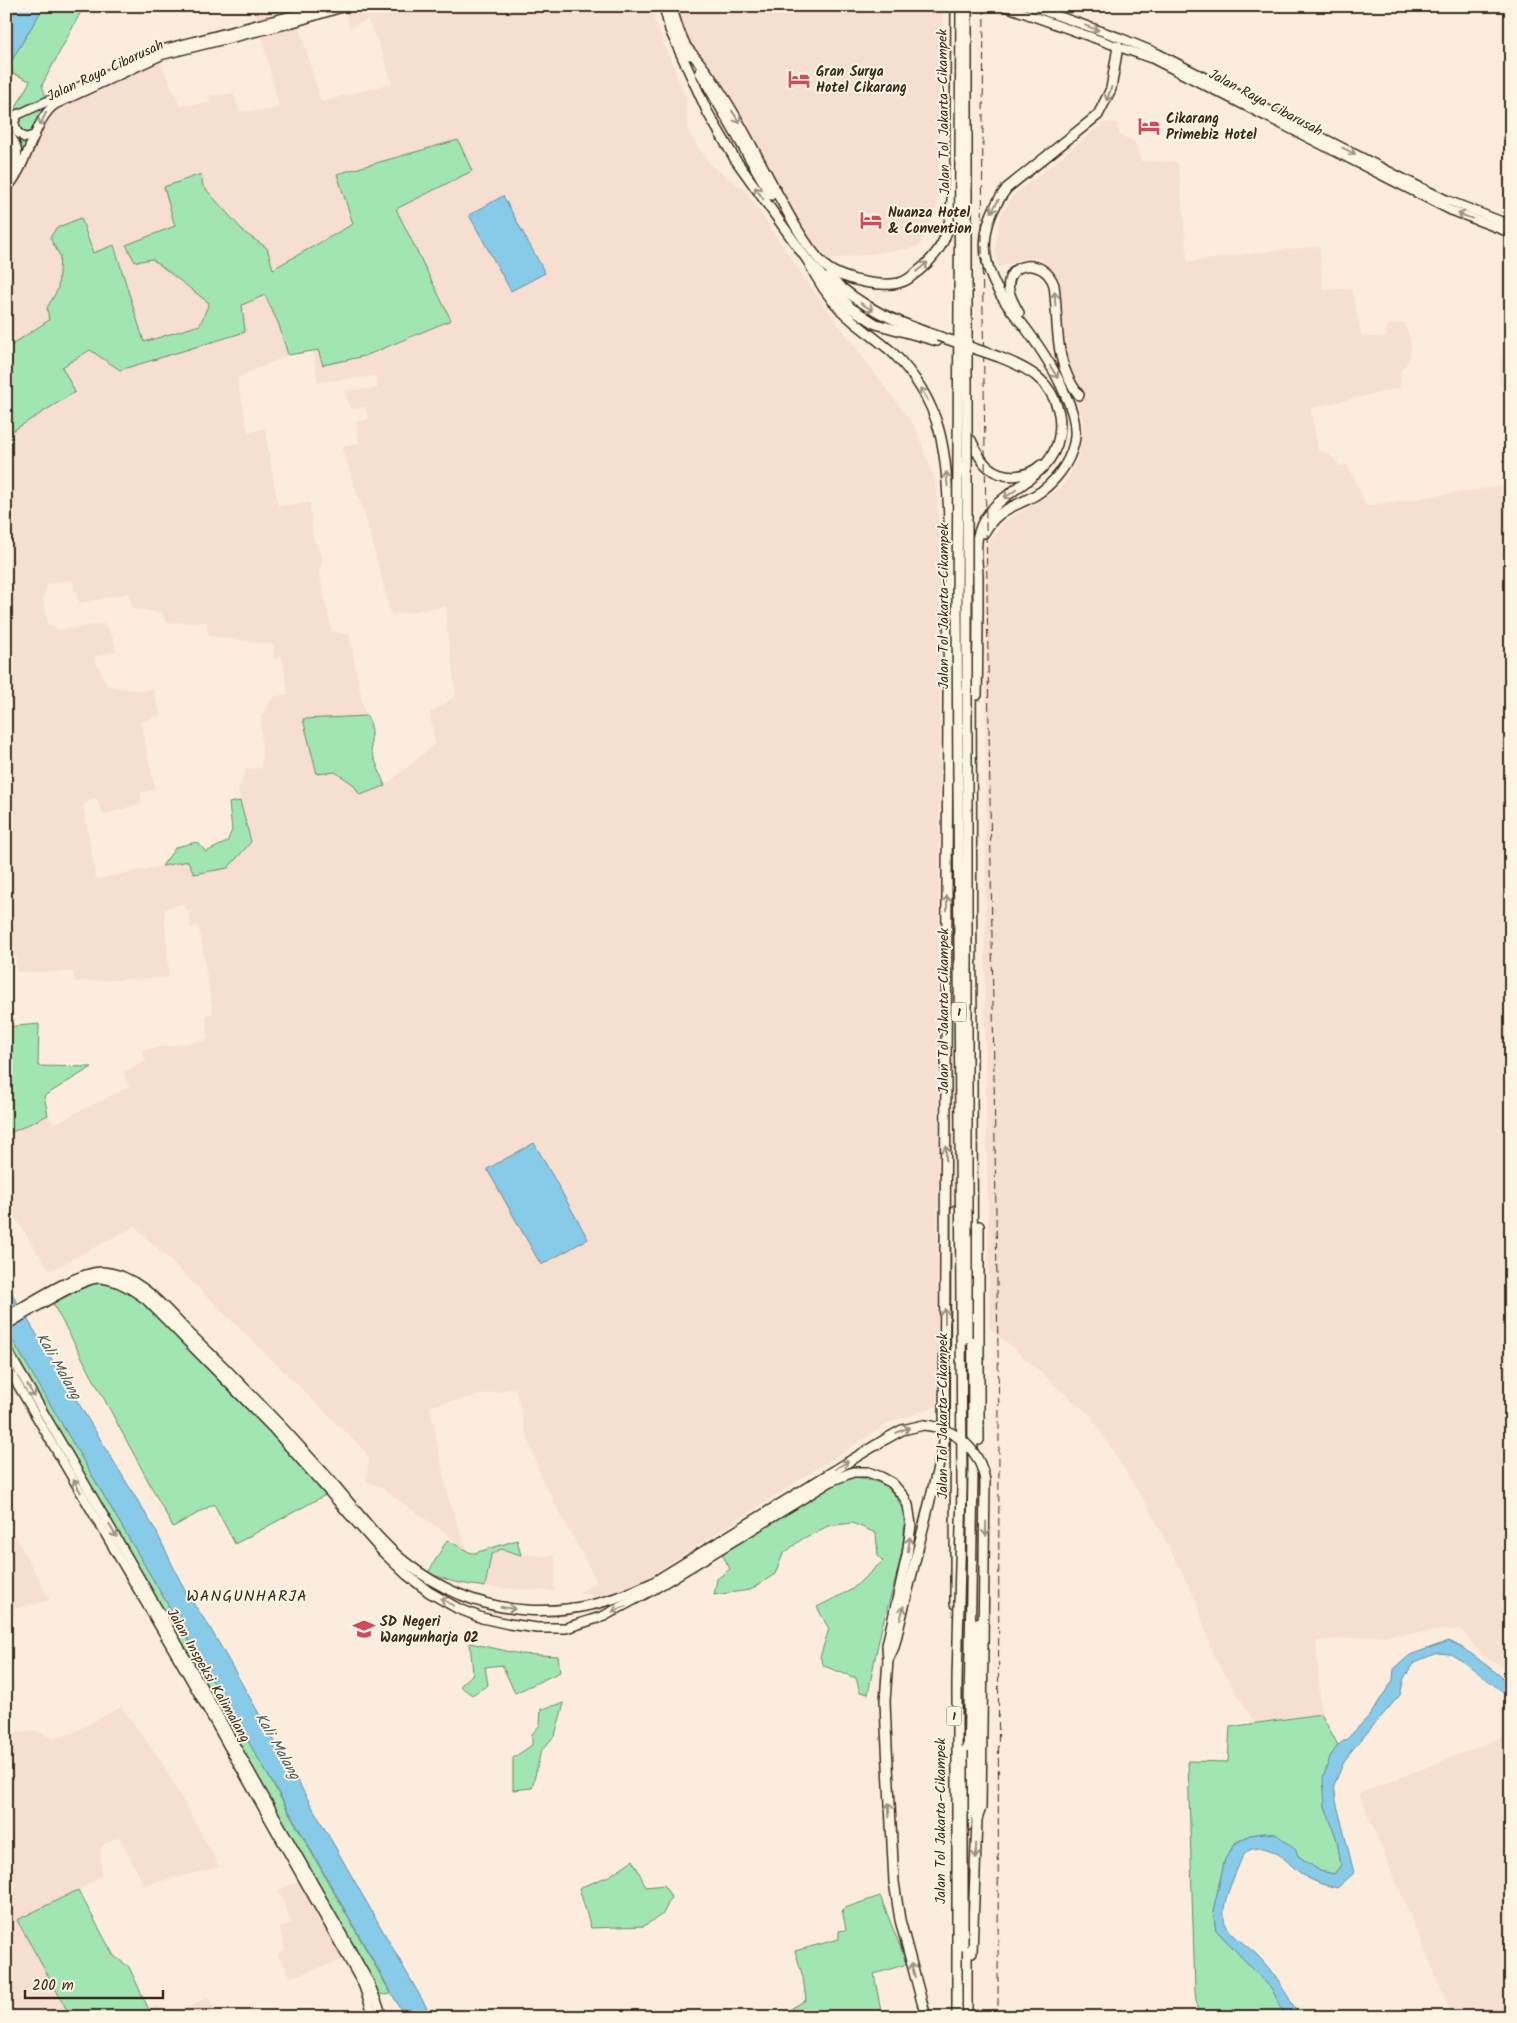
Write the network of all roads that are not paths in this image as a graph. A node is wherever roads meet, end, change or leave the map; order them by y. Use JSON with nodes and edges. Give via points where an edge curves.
{"nodes":[{"id":1,"x":328,"y":6,"type":"edge"},
{"id":2,"x":347,"y":6,"type":"edge"},
{"id":3,"x":664,"y":6,"type":"edge"},
{"id":4,"x":671,"y":6,"type":"edge"},
{"id":5,"x":956,"y":6,"type":"edge"},
{"id":6,"x":961,"y":6,"type":"edge"},
{"id":7,"x":967,"y":6,"type":"edge"},
{"id":8,"x":971,"y":6,"type":"edge"},
{"id":9,"x":1004,"y":6,"type":"edge"},
{"id":10,"x":1030,"y":6,"type":"edge"},
{"id":11,"x":1118,"y":46,"type":"junction"},
{"id":12,"x":688,"y":49,"type":"junction"},
{"id":13,"x":1138,"y":49,"type":"junction"},
{"id":14,"x":18,"y":114,"type":"junction"},
{"id":15,"x":6,"y":120,"type":"edge"},
{"id":16,"x":6,"y":131,"type":"edge"},
{"id":17,"x":35,"y":136,"type":"junction"},
{"id":18,"x":955,"y":162,"type":"junction"},
{"id":19,"x":13,"y":182,"type":"junction"},
{"id":20,"x":6,"y":189,"type":"edge"},
{"id":21,"x":1511,"y":225,"type":"edge"},
{"id":22,"x":1511,"y":233,"type":"edge"},
{"id":23,"x":808,"y":261,"type":"junction"},
{"id":24,"x":1028,"y":331,"type":"junction"},
{"id":25,"x":937,"y":339,"type":"junction"},
{"id":26,"x":998,"y":359,"type":"junction"},
{"id":27,"x":1079,"y":395,"type":"dead end"},
{"id":28,"x":971,"y":440,"type":"junction"},
{"id":29,"x":977,"y":554,"type":"junction"},
{"id":30,"x":62,"y":1290,"type":"junction"},
{"id":31,"x":6,"y":1317,"type":"edge"},
{"id":32,"x":6,"y":1325,"type":"edge"},
{"id":33,"x":6,"y":1348,"type":"edge"},
{"id":34,"x":6,"y":1365,"type":"edge"},
{"id":35,"x":19,"y":1378,"type":"junction"},
{"id":36,"x":340,"y":1496,"type":"junction"},
{"id":37,"x":888,"y":1660,"type":"junction"},
{"id":38,"x":977,"y":1819,"type":"junction"},
{"id":39,"x":330,"y":1921,"type":"junction"},
{"id":40,"x":966,"y":1969,"type":"junction"},
{"id":41,"x":374,"y":2017,"type":"edge"},
{"id":42,"x":383,"y":2017,"type":"edge"},
{"id":43,"x":926,"y":2017,"type":"edge"},
{"id":44,"x":953,"y":2017,"type":"edge"},
{"id":45,"x":957,"y":2017,"type":"edge"},
{"id":46,"x":962,"y":2017,"type":"edge"},
{"id":47,"x":967,"y":2017,"type":"edge"}],
"edges":[{"from":1,"to":14,"type":"main road","name":"Jalan Raya Cibarusah","via":[[160,50]]},
{"from":2,"to":17,"type":"main road","name":"Jalan Raya Cibarusah","one_way":true,"via":[[146,62],[50,108]]},
{"from":23,"to":3,"type":"highway","one_way":true,"via":[[735,159],[708,113],[666,21]]},
{"from":4,"to":12,"type":"highway"},
{"from":5,"to":18,"type":"highway","name":"Jalan Tol Jakarta–Cikampek","number":"1"},
{"from":6,"to":45,"type":"highway","number":"1","bridge":true,"via":[[957,605],[962,1487],[957,1680]]},
{"from":7,"to":46,"type":"highway","number":"1","bridge":true,"via":[[967,1487],[962,1680]]},
{"from":8,"to":28,"type":"highway","name":"Jalan Tol Jakarta–Cikampek","number":"1"},
{"from":9,"to":11,"type":"main road","name":"Jalan Raya Cibarusah"},
{"from":10,"to":13,"type":"main road","name":"Jalan Raya Cibarusah","one_way":true},
{"from":11,"to":13,"type":"main road","name":"Jalan Raya Cibarusah"},
{"from":11,"to":24,"type":"highway","one_way":true,"via":[[1111,89],[1102,109],[1079,132],[1006,188],[987,222],[986,258],[990,274],[1002,297]]},
{"from":12,"to":18,"type":"highway","one_way":true,"via":[[740,124],[808,245],[826,267],[842,276],[896,284],[936,256],[949,220]]},
{"from":12,"to":25,"type":"highway","one_way":true,"via":[[767,189],[827,276],[866,307]]},
{"from":13,"to":21,"type":"main road","name":"Jalan Raya Cibarusah","one_way":true,"via":[[1191,70],[1408,182]]},
{"from":22,"to":13,"type":"main road","name":"Jalan Raya Cibarusah","one_way":true,"via":[[1450,210]]},
{"from":14,"to":15,"type":"main road","name":"Jalan Raya Cibarusah"},
{"from":14,"to":17,"type":"main road","via":[[14,122],[16,132],[25,138]]},
{"from":16,"to":19,"type":"main road","via":[[18,148]]},
{"from":17,"to":19,"type":"main road","name":"Jalan Raya Cibarusah"},
{"from":18,"to":44,"type":"highway","name":"Jalan Tol Jakarta–Cikampek","number":"1","via":[[958,219]]},
{"from":19,"to":20,"type":"main road","name":"Jalan Raya Cibarusah"},
{"from":23,"to":25,"type":"highway","via":[[851,308],[876,324]]},
{"from":37,"to":23,"type":"highway","one_way":true,"via":[[944,1443],[947,478],[941,432],[925,395],[892,352],[832,300]]},
{"from":27,"to":24,"type":"highway","one_way":true,"via":[[1060,359],[1052,279],[1031,265],[1015,271],[1009,285]]},
{"from":24,"to":29,"type":"highway","one_way":true,"via":[[1058,378],[1072,409],[1074,444],[1061,471],[1049,485],[992,520],[983,534]]},
{"from":25,"to":26,"type":"highway","bridge":true},
{"from":26,"to":28,"type":"highway","via":[[1025,372],[1046,393],[1055,415],[1052,445],[1040,466],[1014,476],[989,467]]},
{"from":26,"to":29,"type":"highway","one_way":true,"via":[[1032,372],[1045,383],[1060,416],[1060,432],[1047,466],[1001,501],[985,519],[977,538]]},
{"from":28,"to":40,"type":"highway","name":"Jalan Tol Jakarta–Cikampek","number":"1","via":[[973,1474]]},
{"from":29,"to":38,"type":"highway","via":[[979,1402],[974,1808]]},
{"from":30,"to":31,"type":"highway"},
{"from":30,"to":32,"type":"highway"},
{"from":30,"to":36,"type":"highway","via":[[101,1278],[115,1281],[146,1299]]},
{"from":33,"to":35,"type":"main road","name":"Jalan Inspeksi Kalimalang"},
{"from":34,"to":35,"type":"main road","name":"Jalan Inspeksi Kalimalang"},
{"from":35,"to":39,"type":"main road","name":"Jalan Inspeksi Kalimalang","via":[[162,1616]]},
{"from":37,"to":36,"type":"highway","one_way":true,"via":[[887,1645],[911,1525],[904,1497],[892,1483],[878,1475],[852,1472],[833,1480],[628,1604],[585,1624],[566,1628],[521,1627],[482,1618],[429,1592],[383,1552]]},
{"from":36,"to":38,"type":"highway","one_way":true,"bridge":true,"via":[[405,1562],[447,1589],[501,1607],[557,1611],[578,1609],[612,1600],[652,1582],[902,1430],[924,1425],[943,1429],[965,1442],[977,1458],[985,1481],[983,1734]]},
{"from":43,"to":37,"type":"highway","one_way":true,"via":[[900,1920],[894,1882],[885,1700]]},
{"from":38,"to":40,"type":"highway","one_way":true,"via":[[972,1957]]},
{"from":39,"to":41,"type":"main road","name":"Jalan Inspeksi Kalimalang","via":[[363,1985]]},
{"from":39,"to":42,"type":"main road","name":"Jalan Inspeksi Kalimalang","via":[[374,1992]]},
{"from":40,"to":47,"type":"highway","name":"Jalan Tol Jakarta–Cikampek","number":"1"}]}
